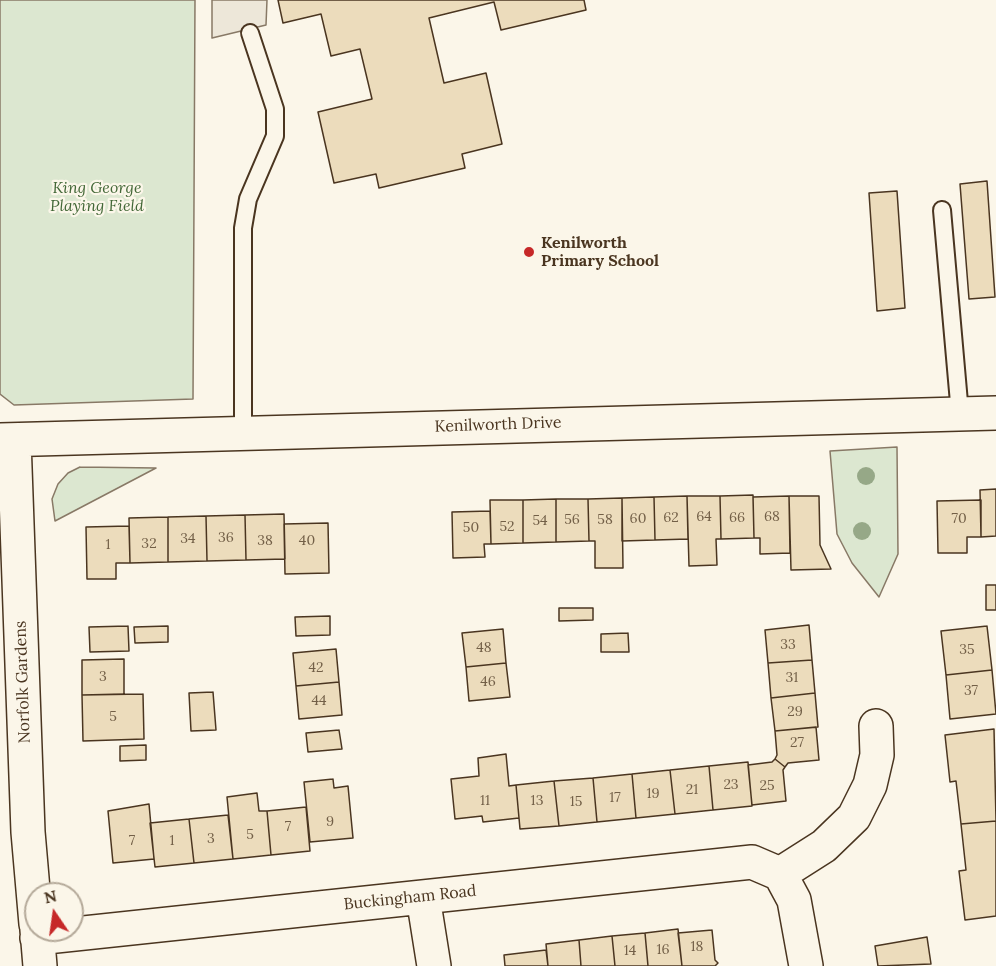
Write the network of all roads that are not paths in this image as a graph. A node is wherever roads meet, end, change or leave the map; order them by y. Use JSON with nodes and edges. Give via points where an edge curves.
{"nodes":[{"id":1,"x":250,"y":33,"type":"dead end"},
{"id":2,"x":942,"y":210,"type":"dead end"},
{"id":3,"x":996,"y":413,"type":"edge"},
{"id":4,"x":960,"y":414,"type":"junction"},
{"id":5,"x":243,"y":432,"type":"junction"},
{"id":6,"x":7,"y":440,"type":"edge"},
{"id":7,"x":876,"y":726,"type":"dead end"},
{"id":8,"x":780,"y":874,"type":"junction"},
{"id":9,"x":33,"y":882,"type":"edge"},
{"id":10,"x":423,"y":897,"type":"junction"},
{"id":11,"x":84,"y":934,"type":"edge"},
{"id":12,"x":434,"y":966,"type":"edge"},
{"id":13,"x":806,"y":966,"type":"edge"}],
"edges":[{"from":1,"to":5,"type":"lane","via":[[275,109],[275,136],[248,199],[243,228]]},
{"from":2,"to":4,"type":"lane"},
{"from":3,"to":4,"type":"street","name":"Kenilworth Drive"},
{"from":4,"to":5,"type":"street","name":"Kenilworth Drive"},
{"from":5,"to":6,"type":"street","name":"Kenilworth Drive"},
{"from":6,"to":9,"type":"street","name":"Norfolk Gardens"},
{"from":7,"to":8,"type":"street","via":[[877,755],[870,785],[854,817],[824,846]]},
{"from":8,"to":10,"type":"street","name":"Buckingham Road","via":[[752,862]]},
{"from":8,"to":13,"type":"street","via":[[794,900]]},
{"from":10,"to":11,"type":"street","name":"Buckingham Road"},
{"from":10,"to":12,"type":"street"}]}
